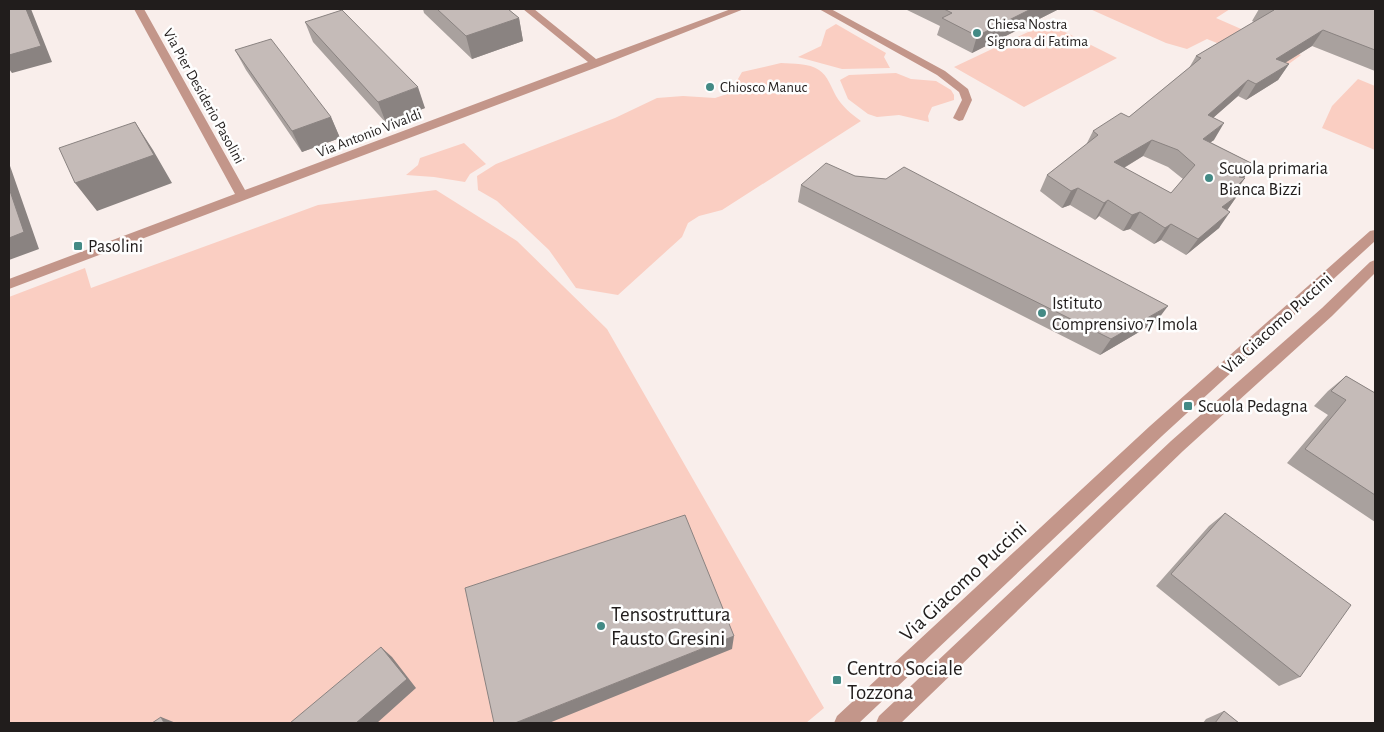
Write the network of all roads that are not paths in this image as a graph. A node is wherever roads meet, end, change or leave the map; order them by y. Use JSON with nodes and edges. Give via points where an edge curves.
{"nodes":[{"id":1,"x":139,"y":9,"type":"edge"},
{"id":2,"x":528,"y":9,"type":"edge"},
{"id":3,"x":739,"y":9,"type":"edge"},
{"id":4,"x":824,"y":9,"type":"edge"},
{"id":5,"x":596,"y":64,"type":"junction"},
{"id":6,"x":959,"y":118,"type":"dead end"},
{"id":7,"x":243,"y":197,"type":"junction"},
{"id":8,"x":1375,"y":234,"type":"edge"},
{"id":9,"x":1375,"y":265,"type":"edge"},
{"id":10,"x":9,"y":284,"type":"edge"},
{"id":11,"x":1156,"y":431,"type":"junction"},
{"id":12,"x":1177,"y":446,"type":"junction"},
{"id":13,"x":1113,"y":471,"type":"junction"},
{"id":14,"x":1134,"y":487,"type":"junction"},
{"id":15,"x":844,"y":723,"type":"edge"},
{"id":16,"x":886,"y":723,"type":"edge"}],
"edges":[{"from":1,"to":7,"type":"street","name":"Via Pier Desiderio Pasolini"},
{"from":2,"to":5,"type":"street"},
{"from":3,"to":5,"type":"street","name":"Via Antonio Vivaldi"},
{"from":4,"to":6,"type":"street","via":[[941,73],[964,91],[967,100]]},
{"from":5,"to":7,"type":"street","name":"Via Antonio Vivaldi"},
{"from":7,"to":10,"type":"street","name":"Via Antonio Vivaldi"},
{"from":8,"to":11,"type":"street","name":"Via Giacomo Puccini"},
{"from":9,"to":12,"type":"street","name":"Via Giacomo Puccini"},
{"from":11,"to":12,"type":"street"},
{"from":11,"to":13,"type":"street","name":"Via Giacomo Puccini"},
{"from":12,"to":14,"type":"street","name":"Via Giacomo Puccini"},
{"from":13,"to":14,"type":"street"},
{"from":13,"to":15,"type":"street","name":"Via Giacomo Puccini"},
{"from":14,"to":16,"type":"street","name":"Via Giacomo Puccini"}]}
